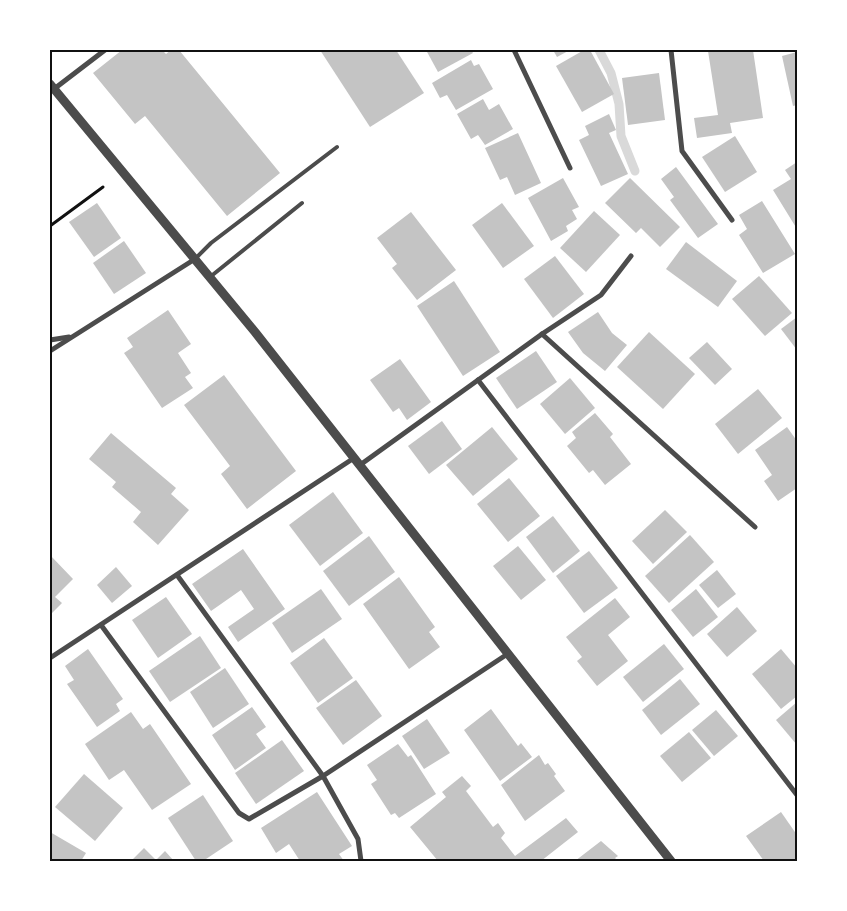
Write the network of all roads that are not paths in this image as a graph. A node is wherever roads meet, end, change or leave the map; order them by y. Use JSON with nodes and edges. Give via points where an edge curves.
{"nodes":[{"id":1,"x":104,"y":50,"type":"edge"},
{"id":2,"x":514,"y":50,"type":"edge"},
{"id":3,"x":671,"y":50,"type":"edge"},
{"id":4,"x":52,"y":87,"type":"edge"},
{"id":5,"x":337,"y":147,"type":"dead end"},
{"id":6,"x":570,"y":168,"type":"dead end"},
{"id":7,"x":302,"y":203,"type":"dead end"},
{"id":8,"x":732,"y":220,"type":"dead end"},
{"id":9,"x":631,"y":256,"type":"dead end"},
{"id":10,"x":195,"y":259,"type":"junction"},
{"id":11,"x":210,"y":277,"type":"junction"},
{"id":12,"x":542,"y":334,"type":"junction"},
{"id":13,"x":72,"y":336,"type":"junction"},
{"id":14,"x":50,"y":340,"type":"edge"},
{"id":15,"x":50,"y":351,"type":"edge"},
{"id":16,"x":478,"y":380,"type":"junction"},
{"id":17,"x":357,"y":461,"type":"junction"},
{"id":18,"x":755,"y":527,"type":"dead end"},
{"id":19,"x":177,"y":575,"type":"junction"},
{"id":20,"x":101,"y":625,"type":"junction"},
{"id":21,"x":510,"y":653,"type":"junction"},
{"id":22,"x":50,"y":658,"type":"edge"},
{"id":23,"x":323,"y":776,"type":"junction"},
{"id":24,"x":797,"y":795,"type":"edge"},
{"id":25,"x":362,"y":861,"type":"edge"},
{"id":26,"x":671,"y":861,"type":"edge"}],
"edges":[{"from":1,"to":4,"type":"street"},
{"from":2,"to":6,"type":"street"},
{"from":3,"to":8,"type":"street","via":[[682,151]]},
{"from":4,"to":10,"type":"street"},
{"from":5,"to":10,"type":"lane","via":[[211,243]]},
{"from":7,"to":11,"type":"lane"},
{"from":9,"to":12,"type":"street","via":[[601,295]]},
{"from":10,"to":11,"type":"street"},
{"from":10,"to":13,"type":"street"},
{"from":11,"to":17,"type":"street"},
{"from":12,"to":16,"type":"street"},
{"from":12,"to":18,"type":"street"},
{"from":13,"to":14,"type":"street"},
{"from":13,"to":15,"type":"street"},
{"from":16,"to":17,"type":"street"},
{"from":16,"to":24,"type":"street"},
{"from":17,"to":19,"type":"street"},
{"from":17,"to":21,"type":"street"},
{"from":19,"to":20,"type":"street"},
{"from":19,"to":23,"type":"street"},
{"from":20,"to":22,"type":"street"},
{"from":20,"to":23,"type":"street","via":[[243,818],[254,818]]},
{"from":21,"to":23,"type":"street"},
{"from":21,"to":26,"type":"street"},
{"from":23,"to":25,"type":"street","via":[[358,839]]}]}
